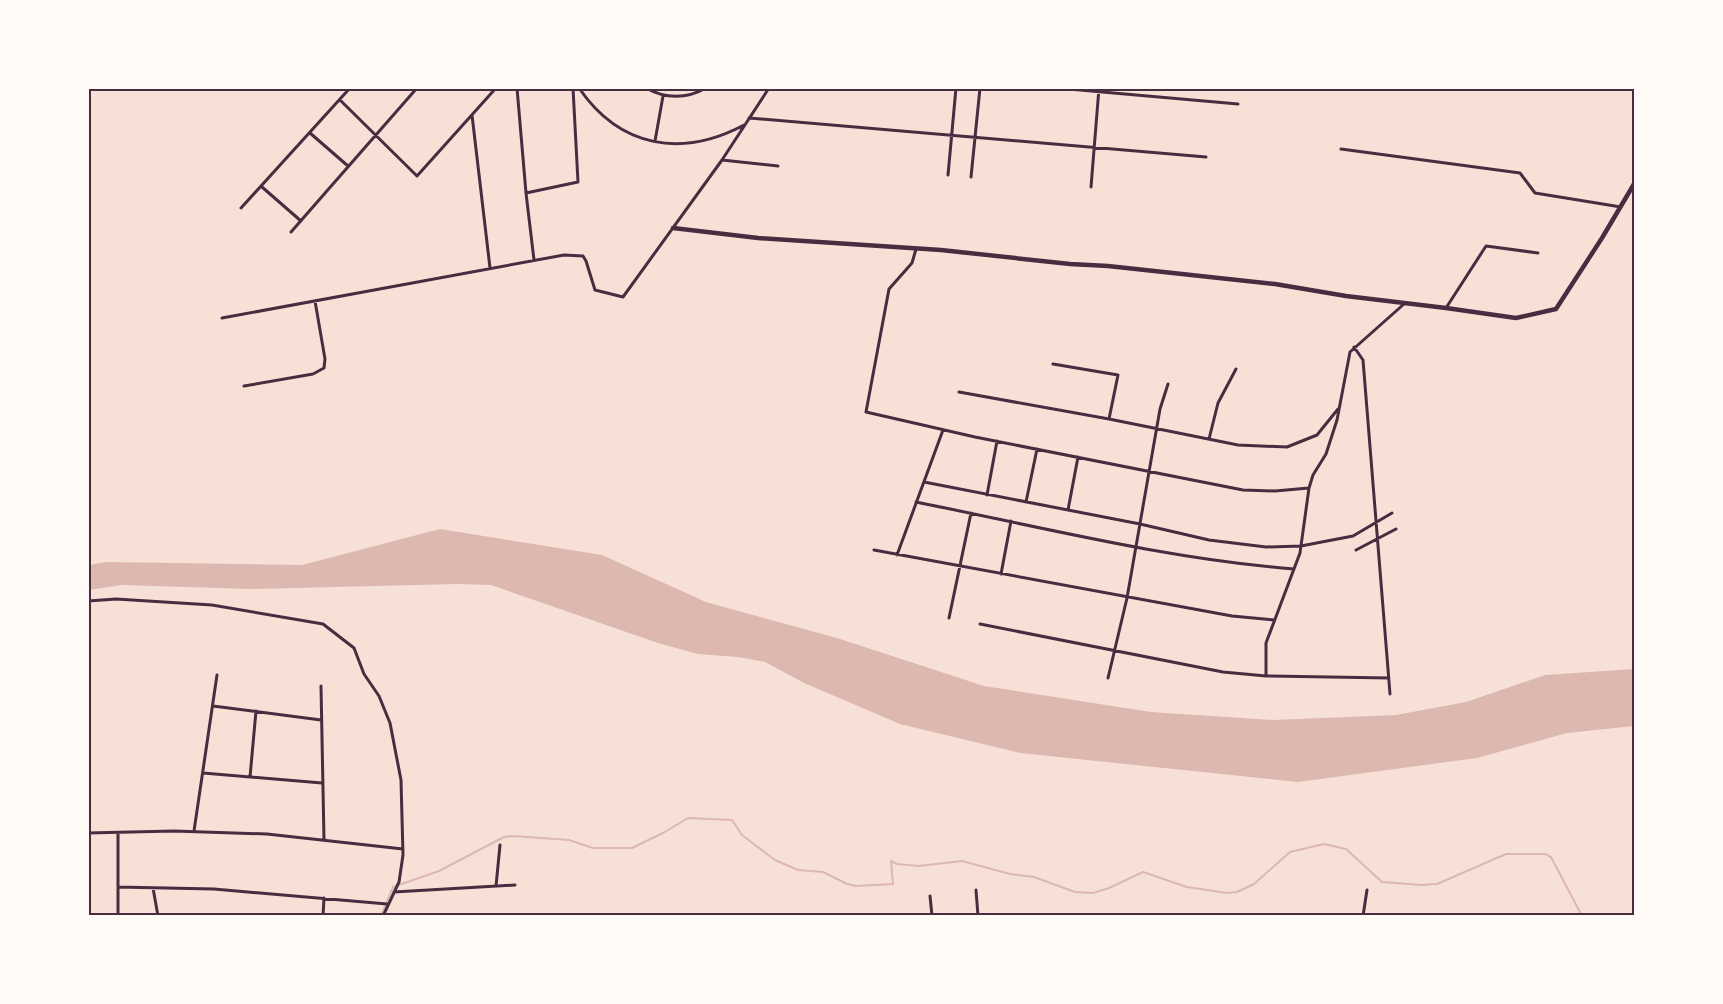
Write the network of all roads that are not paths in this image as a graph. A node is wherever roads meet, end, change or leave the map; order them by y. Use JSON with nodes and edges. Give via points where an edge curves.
{"nodes":[{"id":1,"x":350,"y":88,"type":"edge"},
{"id":2,"x":417,"y":88,"type":"edge"},
{"id":3,"x":496,"y":88,"type":"edge"},
{"id":4,"x":517,"y":88,"type":"edge"},
{"id":5,"x":573,"y":88,"type":"edge"},
{"id":6,"x":579,"y":88,"type":"edge"},
{"id":7,"x":646,"y":88,"type":"edge"},
{"id":8,"x":706,"y":88,"type":"edge"},
{"id":9,"x":769,"y":88,"type":"edge"},
{"id":10,"x":956,"y":88,"type":"edge"},
{"id":11,"x":980,"y":88,"type":"edge"},
{"id":12,"x":1057,"y":88,"type":"edge"},
{"id":13,"x":1098,"y":90,"type":"edge"},
{"id":14,"x":663,"y":96,"type":"junction"},
{"id":15,"x":340,"y":100,"type":"junction"},
{"id":16,"x":1238,"y":104,"type":"dead end"},
{"id":17,"x":472,"y":115,"type":"junction"},
{"id":18,"x":749,"y":118,"type":"junction"},
{"id":19,"x":745,"y":124,"type":"junction"},
{"id":20,"x":310,"y":133,"type":"junction"},
{"id":21,"x":376,"y":135,"type":"junction"},
{"id":22,"x":951,"y":135,"type":"junction"},
{"id":23,"x":975,"y":137,"type":"junction"},
{"id":24,"x":655,"y":142,"type":"junction"},
{"id":25,"x":1094,"y":148,"type":"junction"},
{"id":26,"x":1341,"y":149,"type":"dead end"},
{"id":27,"x":1206,"y":157,"type":"dead end"},
{"id":28,"x":722,"y":160,"type":"junction"},
{"id":29,"x":348,"y":166,"type":"junction"},
{"id":30,"x":778,"y":166,"type":"dead end"},
{"id":31,"x":948,"y":175,"type":"dead end"},
{"id":32,"x":971,"y":177,"type":"dead end"},
{"id":33,"x":1635,"y":184,"type":"edge"},
{"id":34,"x":262,"y":187,"type":"junction"},
{"id":35,"x":1090,"y":187,"type":"dead end"},
{"id":36,"x":526,"y":193,"type":"junction"},
{"id":37,"x":1621,"y":207,"type":"junction"},
{"id":38,"x":242,"y":208,"type":"dead end"},
{"id":39,"x":300,"y":221,"type":"junction"},
{"id":40,"x":673,"y":228,"type":"junction"},
{"id":41,"x":291,"y":232,"type":"dead end"},
{"id":42,"x":916,"y":249,"type":"junction"},
{"id":43,"x":1538,"y":253,"type":"dead end"},
{"id":44,"x":534,"y":261,"type":"junction"},
{"id":45,"x":490,"y":269,"type":"junction"},
{"id":46,"x":315,"y":301,"type":"junction"},
{"id":47,"x":1405,"y":303,"type":"junction"},
{"id":48,"x":1446,"y":308,"type":"junction"},
{"id":49,"x":222,"y":318,"type":"dead end"},
{"id":50,"x":1354,"y":347,"type":"junction"},
{"id":51,"x":1053,"y":364,"type":"dead end"},
{"id":52,"x":1236,"y":369,"type":"dead end"},
{"id":53,"x":1168,"y":384,"type":"dead end"},
{"id":54,"x":244,"y":387,"type":"dead end"},
{"id":55,"x":959,"y":392,"type":"dead end"},
{"id":56,"x":1340,"y":407,"type":"junction"},
{"id":57,"x":1109,"y":418,"type":"junction"},
{"id":58,"x":1157,"y":428,"type":"junction"},
{"id":59,"x":943,"y":430,"type":"junction"},
{"id":60,"x":1209,"y":439,"type":"junction"},
{"id":61,"x":997,"y":441,"type":"junction"},
{"id":62,"x":1037,"y":449,"type":"junction"},
{"id":63,"x":1078,"y":458,"type":"junction"},
{"id":64,"x":1149,"y":472,"type":"junction"},
{"id":65,"x":924,"y":483,"type":"junction"},
{"id":66,"x":1310,"y":488,"type":"junction"},
{"id":67,"x":987,"y":495,"type":"junction"},
{"id":68,"x":916,"y":502,"type":"junction"},
{"id":69,"x":1026,"y":502,"type":"junction"},
{"id":70,"x":1068,"y":510,"type":"junction"},
{"id":71,"x":971,"y":513,"type":"junction"},
{"id":72,"x":1392,"y":513,"type":"dead end"},
{"id":73,"x":1011,"y":521,"type":"junction"},
{"id":74,"x":1376,"y":522,"type":"junction"},
{"id":75,"x":1140,"y":524,"type":"junction"},
{"id":76,"x":1396,"y":529,"type":"dead end"},
{"id":77,"x":1377,"y":539,"type":"junction"},
{"id":78,"x":1136,"y":546,"type":"junction"},
{"id":79,"x":1301,"y":546,"type":"junction"},
{"id":80,"x":874,"y":550,"type":"dead end"},
{"id":81,"x":1356,"y":550,"type":"dead end"},
{"id":82,"x":897,"y":555,"type":"junction"},
{"id":83,"x":960,"y":567,"type":"junction"},
{"id":84,"x":1294,"y":569,"type":"junction"},
{"id":85,"x":1002,"y":574,"type":"junction"},
{"id":86,"x":1127,"y":598,"type":"junction"},
{"id":87,"x":88,"y":601,"type":"edge"},
{"id":88,"x":949,"y":618,"type":"dead end"},
{"id":89,"x":1274,"y":620,"type":"junction"},
{"id":90,"x":980,"y":624,"type":"dead end"},
{"id":91,"x":1115,"y":651,"type":"junction"},
{"id":92,"x":217,"y":675,"type":"dead end"},
{"id":93,"x":1266,"y":676,"type":"junction"},
{"id":94,"x":1108,"y":678,"type":"dead end"},
{"id":95,"x":1389,"y":678,"type":"junction"},
{"id":96,"x":321,"y":686,"type":"dead end"},
{"id":97,"x":1390,"y":694,"type":"dead end"},
{"id":98,"x":213,"y":706,"type":"junction"},
{"id":99,"x":256,"y":711,"type":"junction"},
{"id":100,"x":321,"y":720,"type":"junction"},
{"id":101,"x":203,"y":773,"type":"junction"},
{"id":102,"x":250,"y":777,"type":"junction"},
{"id":103,"x":322,"y":783,"type":"junction"},
{"id":104,"x":194,"y":831,"type":"junction"},
{"id":105,"x":118,"y":832,"type":"junction"},
{"id":106,"x":88,"y":833,"type":"edge"},
{"id":107,"x":324,"y":840,"type":"junction"},
{"id":108,"x":500,"y":844,"type":"dead end"},
{"id":109,"x":403,"y":849,"type":"junction"},
{"id":110,"x":515,"y":885,"type":"dead end"},
{"id":111,"x":496,"y":886,"type":"junction"},
{"id":112,"x":118,"y":887,"type":"junction"},
{"id":113,"x":153,"y":888,"type":"junction"},
{"id":114,"x":976,"y":890,"type":"dead end"},
{"id":115,"x":1367,"y":890,"type":"dead end"},
{"id":116,"x":394,"y":892,"type":"junction"},
{"id":117,"x":930,"y":896,"type":"dead end"},
{"id":118,"x":324,"y":898,"type":"junction"},
{"id":119,"x":387,"y":904,"type":"junction"},
{"id":120,"x":118,"y":915,"type":"edge"},
{"id":121,"x":158,"y":915,"type":"edge"},
{"id":122,"x":323,"y":915,"type":"edge"},
{"id":123,"x":383,"y":915,"type":"edge"},
{"id":124,"x":932,"y":915,"type":"edge"},
{"id":125,"x":978,"y":915,"type":"edge"},
{"id":126,"x":1363,"y":915,"type":"edge"}],
"edges":[{"from":1,"to":15,"type":"street"},
{"from":2,"to":21,"type":"street"},
{"from":3,"to":17,"type":"street"},
{"from":4,"to":36,"type":"street"},
{"from":5,"to":36,"type":"street","via":[[578,182]]},
{"from":6,"to":24,"type":"street","via":[[611,124]]},
{"from":7,"to":14,"type":"street"},
{"from":8,"to":14,"type":"street","via":[[691,95]]},
{"from":9,"to":18,"type":"street"},
{"from":10,"to":22,"type":"street"},
{"from":11,"to":23,"type":"street"},
{"from":12,"to":13,"type":"street"},
{"from":13,"to":16,"type":"street"},
{"from":13,"to":25,"type":"street"},
{"from":14,"to":24,"type":"street"},
{"from":15,"to":20,"type":"street"},
{"from":15,"to":21,"type":"street"},
{"from":17,"to":21,"type":"street","via":[[417,176]]},
{"from":17,"to":45,"type":"street"},
{"from":18,"to":19,"type":"street"},
{"from":18,"to":22,"type":"street"},
{"from":19,"to":24,"type":"street","via":[[705,141],[671,145]]},
{"from":19,"to":28,"type":"street"},
{"from":20,"to":29,"type":"street"},
{"from":20,"to":34,"type":"street"},
{"from":21,"to":29,"type":"street"},
{"from":22,"to":23,"type":"street"},
{"from":22,"to":31,"type":"street"},
{"from":23,"to":25,"type":"street"},
{"from":23,"to":32,"type":"street"},
{"from":25,"to":27,"type":"street"},
{"from":25,"to":35,"type":"street"},
{"from":26,"to":37,"type":"street","via":[[1520,173],[1535,193]]},
{"from":28,"to":30,"type":"street"},
{"from":28,"to":40,"type":"street"},
{"from":29,"to":39,"type":"street"},
{"from":33,"to":37,"type":"street"},
{"from":34,"to":38,"type":"street"},
{"from":34,"to":39,"type":"street"},
{"from":36,"to":44,"type":"street"},
{"from":37,"to":48,"type":"street","via":[[1556,309],[1516,318]]},
{"from":39,"to":41,"type":"street"},
{"from":40,"to":42,"type":"street"},
{"from":40,"to":44,"type":"street","via":[[623,297],[595,290],[583,256]]},
{"from":42,"to":47,"type":"street","via":[[1275,284]]},
{"from":42,"to":59,"type":"street","via":[[912,263],[889,289],[866,412]]},
{"from":43,"to":48,"type":"street","via":[[1486,246]]},
{"from":44,"to":45,"type":"street"},
{"from":45,"to":46,"type":"street"},
{"from":46,"to":49,"type":"street"},
{"from":46,"to":54,"type":"street","via":[[324,368],[313,374]]},
{"from":47,"to":48,"type":"street"},
{"from":47,"to":50,"type":"street"},
{"from":50,"to":56,"type":"street"},
{"from":50,"to":74,"type":"street","via":[[1363,360]]},
{"from":51,"to":57,"type":"street","via":[[1118,375]]},
{"from":52,"to":60,"type":"street","via":[[1218,403]]},
{"from":53,"to":58,"type":"street"},
{"from":55,"to":57,"type":"street"},
{"from":56,"to":60,"type":"street","via":[[1317,435],[1287,447],[1238,445]]},
{"from":56,"to":66,"type":"street","via":[[1326,454]]},
{"from":57,"to":58,"type":"street"},
{"from":58,"to":60,"type":"street"},
{"from":58,"to":64,"type":"street"},
{"from":59,"to":61,"type":"street"},
{"from":59,"to":65,"type":"street"},
{"from":61,"to":62,"type":"street"},
{"from":61,"to":67,"type":"street"},
{"from":62,"to":63,"type":"street"},
{"from":62,"to":69,"type":"street"},
{"from":63,"to":64,"type":"street"},
{"from":63,"to":70,"type":"street"},
{"from":64,"to":66,"type":"street","via":[[1243,490]]},
{"from":64,"to":75,"type":"street"},
{"from":65,"to":67,"type":"street"},
{"from":65,"to":68,"type":"street"},
{"from":66,"to":79,"type":"street"},
{"from":67,"to":69,"type":"street"},
{"from":68,"to":71,"type":"street"},
{"from":68,"to":82,"type":"street"},
{"from":69,"to":70,"type":"street"},
{"from":70,"to":75,"type":"street"},
{"from":71,"to":73,"type":"street"},
{"from":71,"to":83,"type":"street"},
{"from":72,"to":74,"type":"street"},
{"from":73,"to":78,"type":"street"},
{"from":73,"to":85,"type":"street"},
{"from":74,"to":77,"type":"street"},
{"from":74,"to":79,"type":"street","via":[[1353,536]]},
{"from":75,"to":78,"type":"street"},
{"from":75,"to":79,"type":"street","via":[[1209,540],[1266,547]]},
{"from":76,"to":77,"type":"street"},
{"from":77,"to":81,"type":"street"},
{"from":77,"to":95,"type":"street"},
{"from":78,"to":84,"type":"street","via":[[1238,565]]},
{"from":78,"to":86,"type":"street"},
{"from":79,"to":84,"type":"street"},
{"from":80,"to":82,"type":"street"},
{"from":82,"to":83,"type":"street"},
{"from":83,"to":85,"type":"street"},
{"from":83,"to":88,"type":"street"},
{"from":84,"to":89,"type":"street"},
{"from":85,"to":86,"type":"street"},
{"from":86,"to":89,"type":"street"},
{"from":86,"to":91,"type":"street"},
{"from":87,"to":109,"type":"street","via":[[212,605],[312,622],[323,624],[354,648],[390,723],[401,780]]},
{"from":89,"to":93,"type":"street","via":[[1266,643]]},
{"from":90,"to":91,"type":"street"},
{"from":91,"to":93,"type":"street","via":[[1223,672]]},
{"from":91,"to":94,"type":"street"},
{"from":92,"to":98,"type":"street"},
{"from":93,"to":95,"type":"street"},
{"from":95,"to":97,"type":"street"},
{"from":96,"to":100,"type":"street"},
{"from":98,"to":99,"type":"street"},
{"from":98,"to":101,"type":"street"},
{"from":99,"to":100,"type":"street"},
{"from":99,"to":102,"type":"street"},
{"from":100,"to":103,"type":"street"},
{"from":101,"to":102,"type":"street"},
{"from":101,"to":104,"type":"street"},
{"from":102,"to":103,"type":"street"},
{"from":103,"to":107,"type":"street"},
{"from":104,"to":105,"type":"street"},
{"from":104,"to":107,"type":"street"},
{"from":105,"to":106,"type":"street"},
{"from":105,"to":112,"type":"street"},
{"from":107,"to":109,"type":"street"},
{"from":108,"to":111,"type":"street"},
{"from":109,"to":116,"type":"street"},
{"from":110,"to":111,"type":"street"},
{"from":111,"to":116,"type":"street"},
{"from":112,"to":113,"type":"street"},
{"from":112,"to":120,"type":"street"},
{"from":113,"to":118,"type":"street"},
{"from":113,"to":121,"type":"street"},
{"from":114,"to":125,"type":"street"},
{"from":115,"to":126,"type":"street"},
{"from":116,"to":119,"type":"street"},
{"from":117,"to":124,"type":"street"},
{"from":118,"to":119,"type":"street"},
{"from":118,"to":122,"type":"street"},
{"from":119,"to":123,"type":"street"}]}
